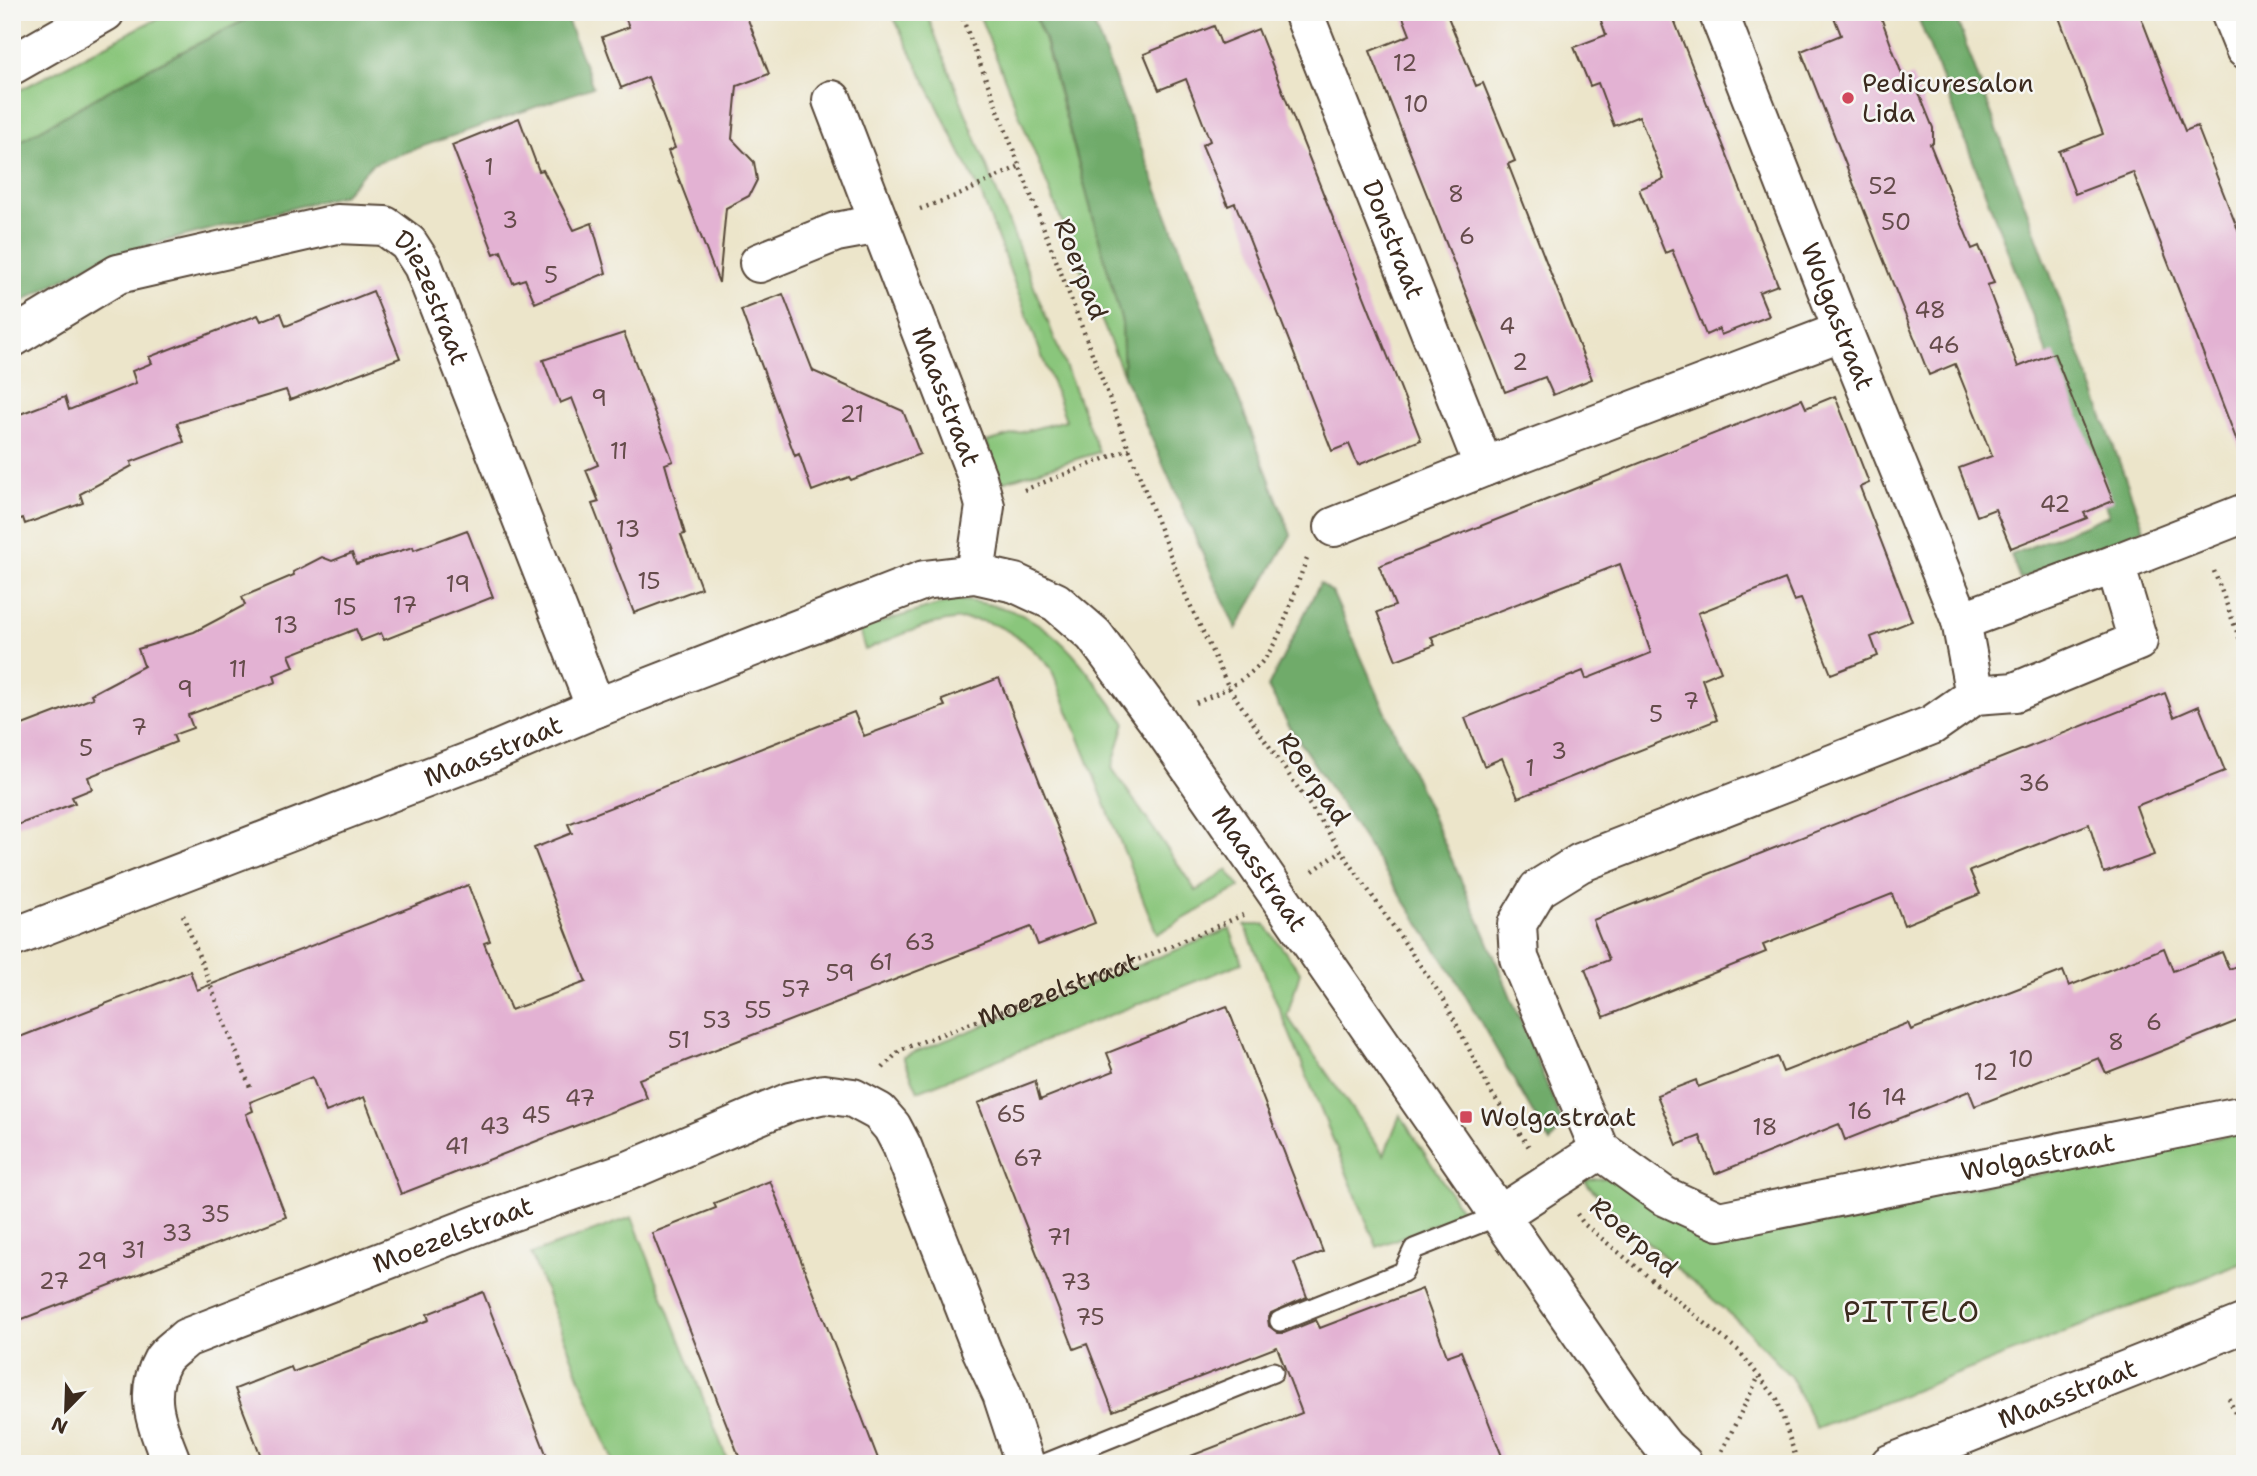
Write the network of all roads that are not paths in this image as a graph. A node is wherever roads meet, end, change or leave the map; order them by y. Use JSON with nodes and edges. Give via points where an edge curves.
{"nodes":[{"id":1,"x":75,"y":12,"type":"edge"},
{"id":2,"x":105,"y":12,"type":"edge"},
{"id":3,"x":1303,"y":12,"type":"edge"},
{"id":4,"x":1718,"y":12,"type":"edge"},
{"id":5,"x":2230,"y":12,"type":"edge"},
{"id":6,"x":12,"y":36,"type":"edge"},
{"id":7,"x":2245,"y":49,"type":"edge"},
{"id":8,"x":12,"y":65,"type":"edge"},
{"id":9,"x":832,"y":100,"type":"dead end"},
{"id":10,"x":880,"y":224,"type":"junction"},
{"id":11,"x":759,"y":263,"type":"dead end"},
{"id":12,"x":1843,"y":331,"type":"junction"},
{"id":13,"x":12,"y":338,"type":"edge"},
{"id":14,"x":1484,"y":467,"type":"junction"},
{"id":15,"x":2245,"y":513,"type":"edge"},
{"id":16,"x":1334,"y":527,"type":"road end"},
{"id":17,"x":2115,"y":564,"type":"junction"},
{"id":18,"x":975,"y":574,"type":"junction"},
{"id":19,"x":1961,"y":621,"type":"junction"},
{"id":20,"x":1975,"y":695,"type":"junction"},
{"id":21,"x":596,"y":708,"type":"junction"},
{"id":22,"x":12,"y":938,"type":"edge"},
{"id":23,"x":2245,"y":1115,"type":"edge"},
{"id":24,"x":1600,"y":1150,"type":"junction"},
{"id":25,"x":1500,"y":1215,"type":"junction"},
{"id":26,"x":1280,"y":1321,"type":"dead end"},
{"id":27,"x":2245,"y":1323,"type":"edge"},
{"id":28,"x":1273,"y":1372,"type":"dead end"},
{"id":29,"x":172,"y":1464,"type":"edge"},
{"id":30,"x":1025,"y":1464,"type":"edge"},
{"id":31,"x":1045,"y":1464,"type":"edge"},
{"id":32,"x":1683,"y":1464,"type":"edge"},
{"id":33,"x":1890,"y":1464,"type":"edge"}],
"edges":[{"from":1,"to":6,"type":"street"},
{"from":2,"to":8,"type":"street"},
{"from":3,"to":14,"type":"street","name":"Donstraat"},
{"from":4,"to":12,"type":"street","name":"Wolgastraat"},
{"from":5,"to":7,"type":"street"},
{"from":9,"to":10,"type":"street","name":"Maasstraat"},
{"from":10,"to":11,"type":"street","via":[[836,232]]},
{"from":10,"to":18,"type":"street","name":"Maasstraat","via":[[985,506]]},
{"from":12,"to":14,"type":"street"},
{"from":12,"to":19,"type":"street","name":"Wolgastraat"},
{"from":13,"to":21,"type":"street","name":"Diezestraat","via":[[118,274],[337,224],[385,226],[408,243],[423,266]]},
{"from":14,"to":16,"type":"street"},
{"from":15,"to":17,"type":"street"},
{"from":17,"to":19,"type":"street"},
{"from":17,"to":20,"type":"street","via":[[2138,641],[2015,692]]},
{"from":18,"to":21,"type":"street","name":"Maasstraat","via":[[924,580]]},
{"from":18,"to":25,"type":"street","name":"Maasstraat","via":[[1015,583],[1056,602],[1094,635]]},
{"from":19,"to":20,"type":"street","name":"Wolgastraat"},
{"from":20,"to":24,"type":"street","via":[[1932,724],[1580,863],[1538,889],[1517,924],[1518,958]]},
{"from":21,"to":22,"type":"street","name":"Maasstraat","via":[[484,756]]},
{"from":23,"to":24,"type":"street","name":"Wolgastraat","via":[[1719,1221],[1664,1196]]},
{"from":24,"to":25,"type":"street"},
{"from":25,"to":26,"type":"lane","via":[[1414,1249],[1403,1272]]},
{"from":25,"to":32,"type":"street","name":"Maasstraat","via":[[1630,1404]]},
{"from":27,"to":33,"type":"street","name":"Maasstraat"},
{"from":28,"to":31,"type":"lane"},
{"from":29,"to":30,"type":"street","name":"Moezelstraat","via":[[153,1414],[152,1391],[162,1360],[186,1338],[628,1171],[790,1102],[824,1094],[853,1098],[879,1112],[892,1127],[1002,1394]]}]}
